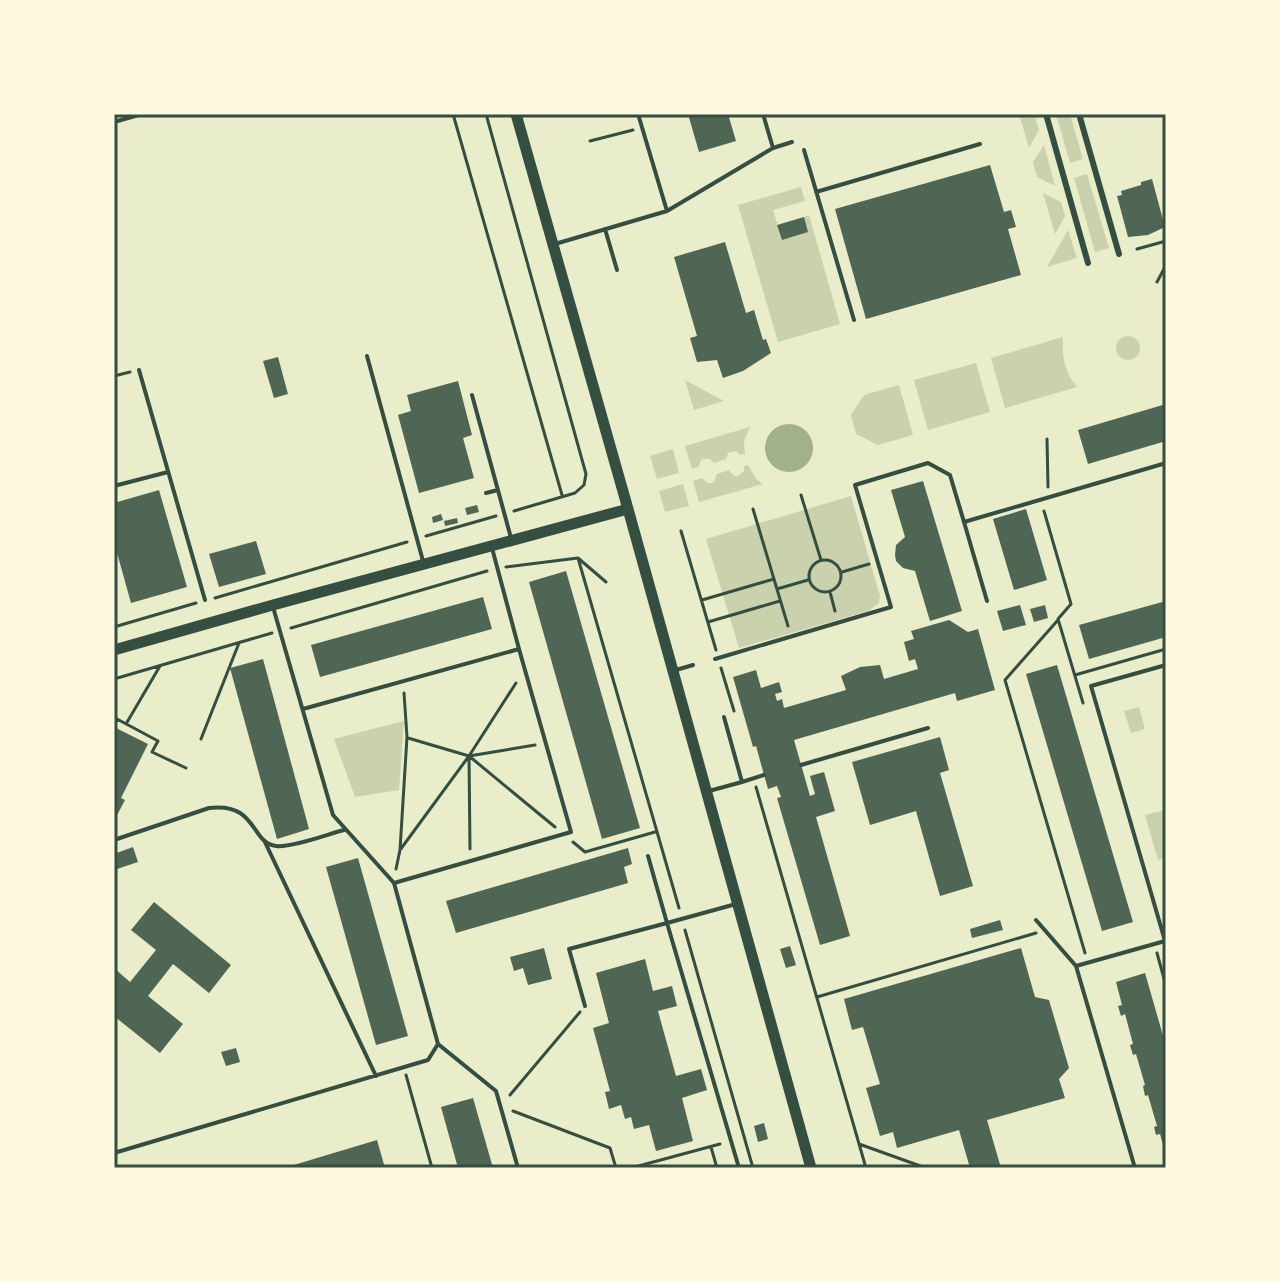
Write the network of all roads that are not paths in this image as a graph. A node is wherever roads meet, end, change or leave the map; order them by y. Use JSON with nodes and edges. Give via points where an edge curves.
{"nodes":[{"id":1,"x":142,"y":114,"type":"edge"},
{"id":2,"x":516,"y":114,"type":"edge"},
{"id":3,"x":638,"y":114,"type":"edge"},
{"id":4,"x":763,"y":114,"type":"edge"},
{"id":5,"x":1046,"y":114,"type":"edge"},
{"id":6,"x":1079,"y":114,"type":"edge"},
{"id":7,"x":114,"y":122,"type":"edge"},
{"id":8,"x":792,"y":142,"type":"dead end"},
{"id":9,"x":980,"y":144,"type":"dead end"},
{"id":10,"x":773,"y":148,"type":"junction"},
{"id":11,"x":804,"y":150,"type":"dead end"},
{"id":12,"x":816,"y":192,"type":"junction"},
{"id":13,"x":667,"y":211,"type":"junction"},
{"id":14,"x":605,"y":229,"type":"junction"},
{"id":15,"x":553,"y":245,"type":"junction"},
{"id":16,"x":1119,"y":254,"type":"dead end"},
{"id":17,"x":1088,"y":263,"type":"dead end"},
{"id":18,"x":617,"y":270,"type":"dead end"},
{"id":19,"x":854,"y":320,"type":"dead end"},
{"id":20,"x":367,"y":356,"type":"dead end"},
{"id":21,"x":139,"y":370,"type":"road end"},
{"id":22,"x":472,"y":395,"type":"dead end"},
{"id":23,"x":1166,"y":463,"type":"edge"},
{"id":24,"x":168,"y":472,"type":"junction"},
{"id":25,"x":114,"y":486,"type":"edge"},
{"id":26,"x":498,"y":490,"type":"junction"},
{"id":27,"x":486,"y":493,"type":"dead end"},
{"id":28,"x":628,"y":509,"type":"junction"},
{"id":29,"x":419,"y":511,"type":"dead end"},
{"id":30,"x":410,"y":513,"type":"junction"},
{"id":31,"x":964,"y":522,"type":"junction"},
{"id":32,"x":512,"y":540,"type":"junction"},
{"id":33,"x":492,"y":545,"type":"junction"},
{"id":34,"x":424,"y":564,"type":"junction"},
{"id":35,"x":205,"y":600,"type":"road end"},
{"id":36,"x":987,"y":601,"type":"dead end"},
{"id":37,"x":273,"y":605,"type":"junction"},
{"id":38,"x":519,"y":649,"type":"junction"},
{"id":39,"x":114,"y":650,"type":"edge"},
{"id":40,"x":716,"y":658,"type":"road end"},
{"id":41,"x":693,"y":665,"type":"dead end"},
{"id":42,"x":1166,"y":665,"type":"edge"},
{"id":43,"x":673,"y":671,"type":"junction"},
{"id":44,"x":303,"y":709,"type":"junction"},
{"id":45,"x":724,"y":717,"type":"dead end"},
{"id":46,"x":928,"y":728,"type":"dead end"},
{"id":47,"x":801,"y":765,"type":"dead end"},
{"id":48,"x":764,"y":775,"type":"dead end"},
{"id":49,"x":742,"y":782,"type":"junction"},
{"id":50,"x":707,"y":791,"type":"junction"},
{"id":51,"x":346,"y":830,"type":"junction"},
{"id":52,"x":114,"y":840,"type":"edge"},
{"id":53,"x":264,"y":840,"type":"junction"},
{"id":54,"x":648,"y":856,"type":"dead end"},
{"id":55,"x":394,"y":883,"type":"junction"},
{"id":56,"x":738,"y":904,"type":"junction"},
{"id":57,"x":1036,"y":920,"type":"dead end"},
{"id":58,"x":667,"y":923,"type":"junction"},
{"id":59,"x":1166,"y":943,"type":"edge"},
{"id":60,"x":1076,"y":966,"type":"junction"},
{"id":61,"x":585,"y":1006,"type":"road end"},
{"id":62,"x":438,"y":1044,"type":"junction"},
{"id":63,"x":376,"y":1076,"type":"junction"},
{"id":64,"x":114,"y":1153,"type":"edge"},
{"id":65,"x":518,"y":1168,"type":"edge"},
{"id":66,"x":739,"y":1168,"type":"edge"},
{"id":67,"x":811,"y":1168,"type":"edge"},
{"id":68,"x":1135,"y":1168,"type":"edge"}],
"edges":[{"from":1,"to":7,"type":"lane"},
{"from":2,"to":15,"type":"main road"},
{"from":3,"to":13,"type":"lane"},
{"from":4,"to":10,"type":"lane"},
{"from":5,"to":17,"type":"street"},
{"from":6,"to":16,"type":"street"},
{"from":8,"to":10,"type":"lane"},
{"from":9,"to":12,"type":"lane"},
{"from":10,"to":13,"type":"lane"},
{"from":11,"to":12,"type":"lane"},
{"from":12,"to":19,"type":"lane"},
{"from":13,"to":14,"type":"lane"},
{"from":14,"to":15,"type":"lane"},
{"from":14,"to":18,"type":"lane"},
{"from":15,"to":28,"type":"main road"},
{"from":20,"to":30,"type":"lane"},
{"from":21,"to":24,"type":"lane"},
{"from":22,"to":26,"type":"lane"},
{"from":23,"to":31,"type":"lane"},
{"from":24,"to":25,"type":"lane"},
{"from":24,"to":35,"type":"lane"},
{"from":26,"to":27,"type":"lane"},
{"from":26,"to":32,"type":"lane"},
{"from":28,"to":32,"type":"main road"},
{"from":28,"to":43,"type":"main road"},
{"from":29,"to":30,"type":"lane"},
{"from":30,"to":34,"type":"lane"},
{"from":31,"to":36,"type":"lane"},
{"from":31,"to":40,"type":"lane","via":[[950,475],[928,463],[855,485],[891,607]]},
{"from":32,"to":33,"type":"main road"},
{"from":33,"to":34,"type":"main road"},
{"from":33,"to":38,"type":"lane"},
{"from":34,"to":37,"type":"main road"},
{"from":37,"to":39,"type":"main road"},
{"from":37,"to":44,"type":"lane"},
{"from":38,"to":44,"type":"lane"},
{"from":38,"to":55,"type":"lane","via":[[571,832]]},
{"from":41,"to":43,"type":"lane"},
{"from":42,"to":59,"type":"lane","via":[[1091,686]]},
{"from":43,"to":50,"type":"main road"},
{"from":44,"to":51,"type":"lane","via":[[333,815]]},
{"from":45,"to":49,"type":"lane"},
{"from":46,"to":47,"type":"lane"},
{"from":48,"to":49,"type":"lane"},
{"from":49,"to":50,"type":"lane"},
{"from":50,"to":56,"type":"main road"},
{"from":51,"to":53,"type":"lane","via":[[287,845]]},
{"from":51,"to":55,"type":"lane"},
{"from":52,"to":53,"type":"lane","via":[[222,806],[241,813]]},
{"from":53,"to":63,"type":"lane"},
{"from":54,"to":58,"type":"lane"},
{"from":55,"to":62,"type":"lane"},
{"from":56,"to":58,"type":"lane"},
{"from":56,"to":67,"type":"main road"},
{"from":57,"to":60,"type":"lane"},
{"from":58,"to":61,"type":"lane","via":[[569,949]]},
{"from":58,"to":66,"type":"lane"},
{"from":59,"to":60,"type":"lane"},
{"from":60,"to":68,"type":"lane"},
{"from":62,"to":63,"type":"lane","via":[[428,1060]]},
{"from":62,"to":65,"type":"lane","via":[[496,1091]]},
{"from":63,"to":64,"type":"lane"}]}
